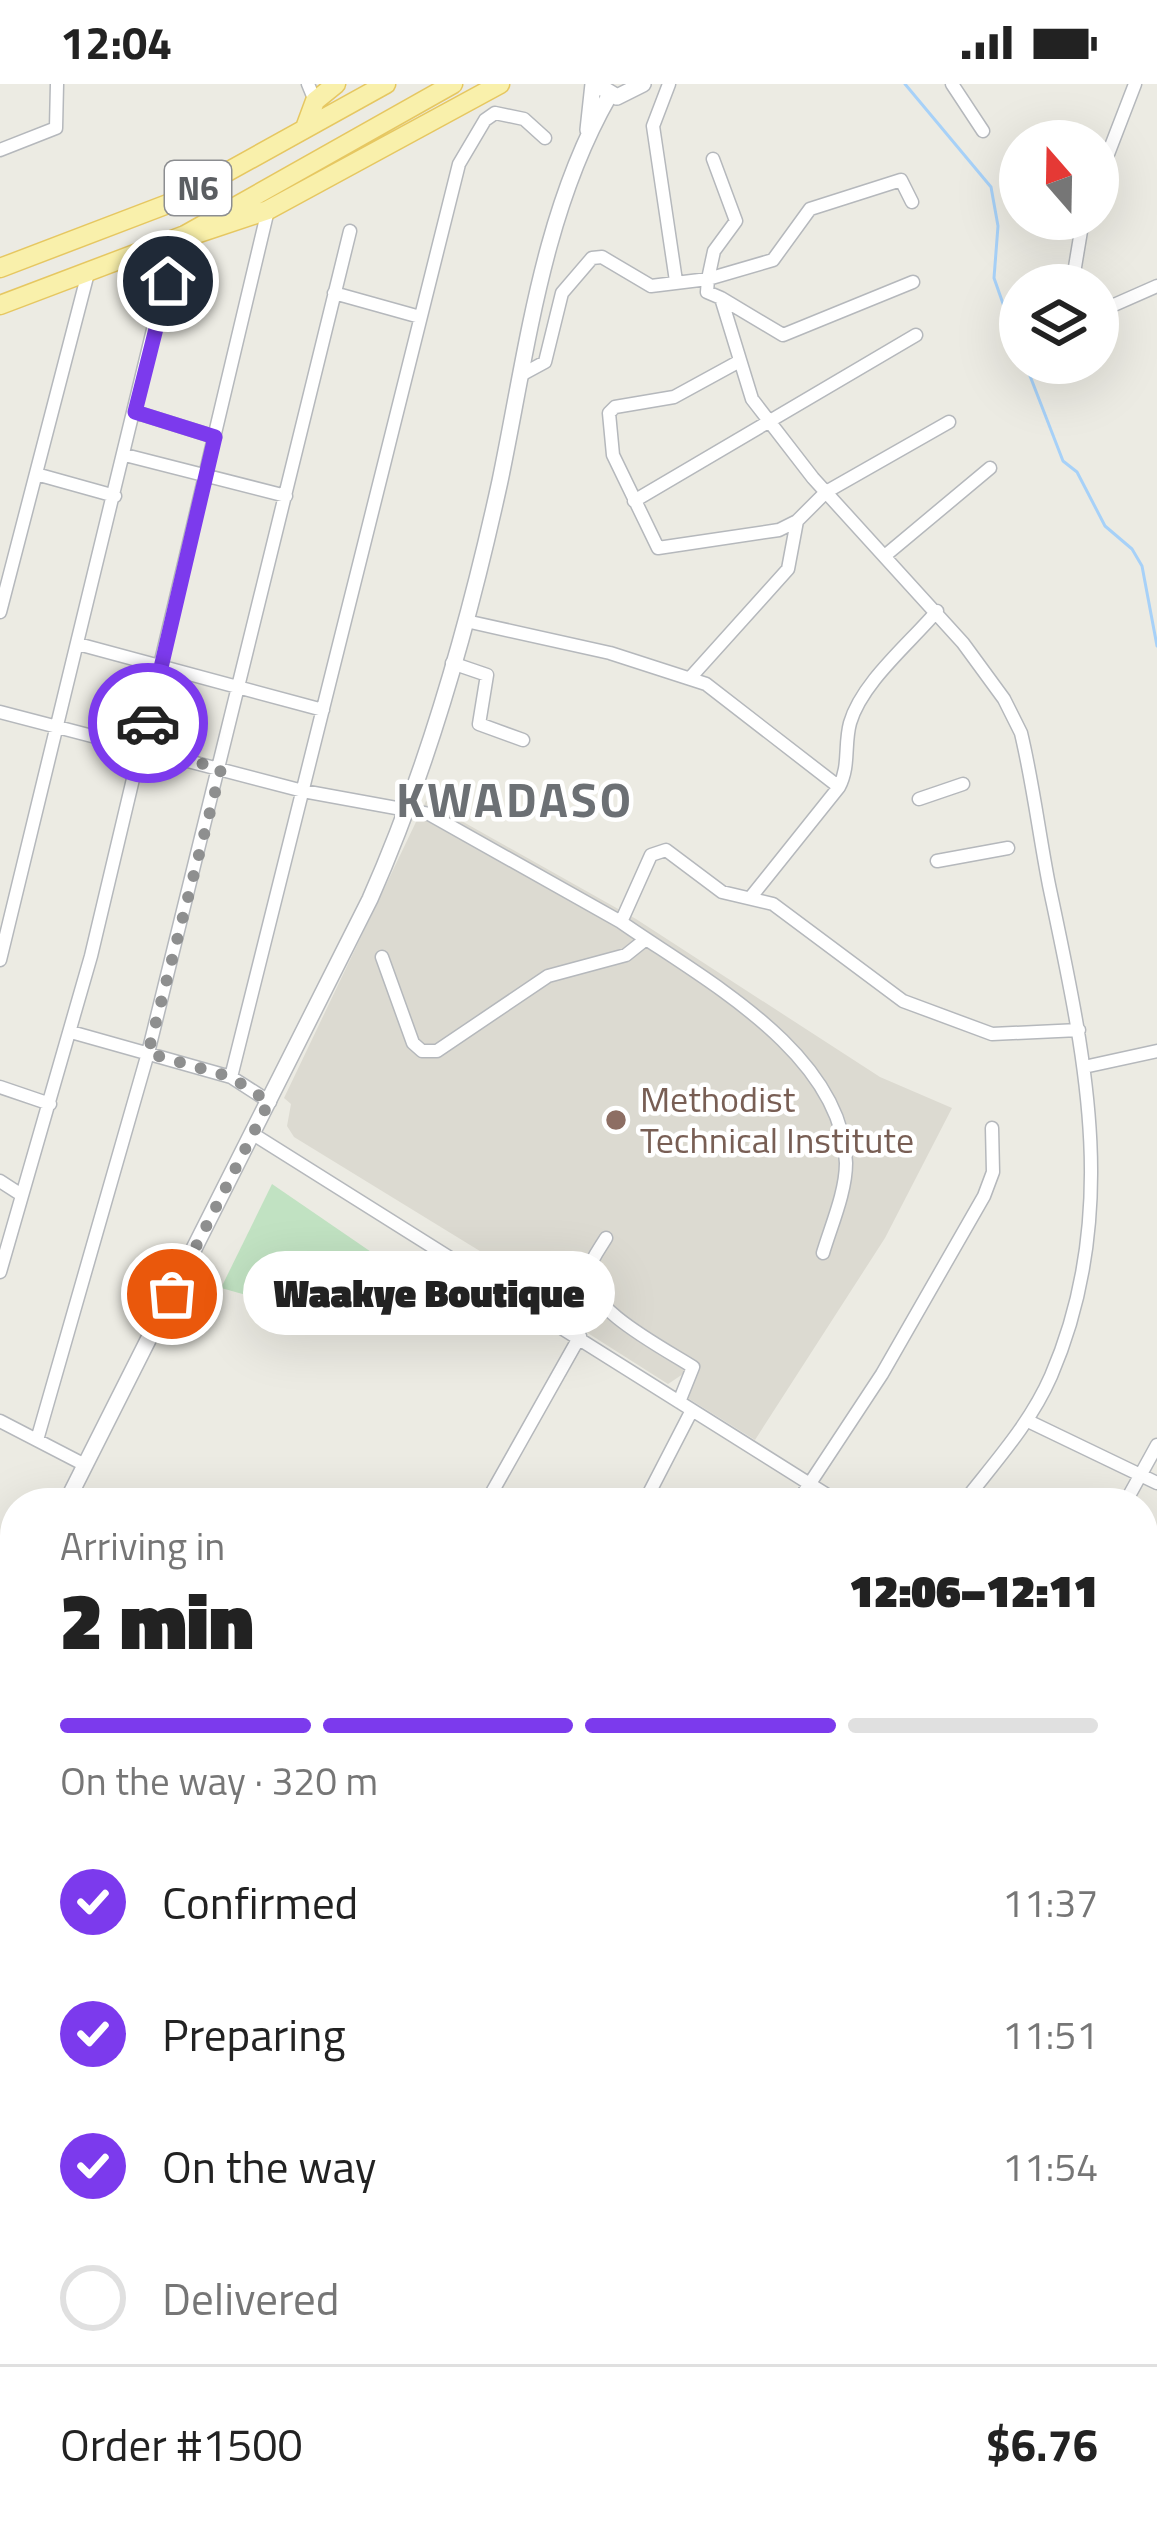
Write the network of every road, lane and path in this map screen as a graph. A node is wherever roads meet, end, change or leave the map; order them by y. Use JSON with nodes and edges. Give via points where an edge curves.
{"nodes":[{"id":1,"x":57,"y":84,"type":"edge"},
{"id":2,"x":336,"y":84,"type":"edge"},
{"id":3,"x":386,"y":84,"type":"edge"},
{"id":4,"x":453,"y":84,"type":"edge"},
{"id":5,"x":500,"y":84,"type":"edge"},
{"id":6,"x":643,"y":84,"type":"edge"},
{"id":7,"x":669,"y":84,"type":"edge"},
{"id":8,"x":952,"y":84,"type":"edge"},
{"id":9,"x":1135,"y":84,"type":"edge"},
{"id":10,"x":599,"y":88,"type":"edge"},
{"id":11,"x":312,"y":93,"type":"edge"},
{"id":12,"x":1119,"y":125,"type":"edge"},
{"id":13,"x":304,"y":128,"type":"junction"},
{"id":14,"x":983,"y":131,"type":"dead end"},
{"id":15,"x":544,"y":137,"type":"dead end"},
{"id":16,"x":0,"y":150,"type":"edge"},
{"id":17,"x":713,"y":160,"type":"dead end"},
{"id":18,"x":912,"y":202,"type":"dead end"},
{"id":19,"x":268,"y":210,"type":"junction"},
{"id":20,"x":350,"y":231,"type":"dead end"},
{"id":21,"x":180,"y":237,"type":"junction"},
{"id":22,"x":0,"y":268,"type":"edge"},
{"id":23,"x":88,"y":273,"type":"junction"},
{"id":24,"x":708,"y":279,"type":"junction"},
{"id":25,"x":676,"y":281,"type":"junction"},
{"id":26,"x":913,"y":282,"type":"dead end"},
{"id":27,"x":1157,"y":286,"type":"edge"},
{"id":28,"x":334,"y":292,"type":"junction"},
{"id":29,"x":721,"y":298,"type":"junction"},
{"id":30,"x":1119,"y":302,"type":"edge"},
{"id":31,"x":0,"y":306,"type":"edge"},
{"id":32,"x":420,"y":316,"type":"junction"},
{"id":33,"x":916,"y":335,"type":"dead end"},
{"id":34,"x":738,"y":362,"type":"junction"},
{"id":35,"x":521,"y":375,"type":"junction"},
{"id":36,"x":135,"y":412,"type":"junction"},
{"id":37,"x":767,"y":420,"type":"junction"},
{"id":38,"x":949,"y":422,"type":"dead end"},
{"id":39,"x":215,"y":437,"type":"junction"},
{"id":40,"x":125,"y":455,"type":"junction"},
{"id":41,"x":990,"y":468,"type":"dead end"},
{"id":42,"x":36,"y":475,"type":"junction"},
{"id":43,"x":207,"y":476,"type":"junction"},
{"id":44,"x":826,"y":492,"type":"junction"},
{"id":45,"x":115,"y":496,"type":"junction"},
{"id":46,"x":286,"y":496,"type":"junction"},
{"id":47,"x":634,"y":501,"type":"junction"},
{"id":48,"x":797,"y":521,"type":"junction"},
{"id":49,"x":887,"y":554,"type":"junction"},
{"id":50,"x":937,"y":611,"type":"junction"},
{"id":51,"x":0,"y":612,"type":"edge"},
{"id":52,"x":466,"y":621,"type":"junction"},
{"id":53,"x":78,"y":644,"type":"junction"},
{"id":54,"x":452,"y":663,"type":"junction"},
{"id":55,"x":162,"y":666,"type":"junction"},
{"id":56,"x":691,"y":678,"type":"junction"},
{"id":57,"x":240,"y":687,"type":"junction"},
{"id":58,"x":323,"y":710,"type":"junction"},
{"id":59,"x":0,"y":712,"type":"edge"},
{"id":60,"x":58,"y":724,"type":"junction"},
{"id":61,"x":523,"y":740,"type":"dead end"},
{"id":62,"x":143,"y":747,"type":"junction"},
{"id":63,"x":221,"y":769,"type":"junction"},
{"id":64,"x":963,"y":784,"type":"dead end"},
{"id":65,"x":838,"y":787,"type":"junction"},
{"id":66,"x":303,"y":791,"type":"junction"},
{"id":67,"x":919,"y":799,"type":"dead end"},
{"id":68,"x":408,"y":813,"type":"junction"},
{"id":69,"x":1008,"y":848,"type":"dead end"},
{"id":70,"x":937,"y":861,"type":"dead end"},
{"id":71,"x":751,"y":897,"type":"junction"},
{"id":72,"x":621,"y":922,"type":"junction"},
{"id":73,"x":646,"y":939,"type":"junction"},
{"id":74,"x":382,"y":957,"type":"dead end"},
{"id":75,"x":0,"y":960,"type":"edge"},
{"id":76,"x":1078,"y":1030,"type":"junction"},
{"id":77,"x":71,"y":1032,"type":"junction"},
{"id":78,"x":1157,"y":1051,"type":"edge"},
{"id":79,"x":148,"y":1053,"type":"junction"},
{"id":80,"x":1084,"y":1067,"type":"junction"},
{"id":81,"x":231,"y":1077,"type":"junction"},
{"id":82,"x":0,"y":1087,"type":"edge"},
{"id":83,"x":269,"y":1102,"type":"junction"},
{"id":84,"x":50,"y":1104,"type":"junction"},
{"id":85,"x":992,"y":1128,"type":"dead end"},
{"id":86,"x":253,"y":1134,"type":"junction"},
{"id":87,"x":0,"y":1181,"type":"edge"},
{"id":88,"x":20,"y":1194,"type":"junction"},
{"id":89,"x":606,"y":1238,"type":"dead end"},
{"id":90,"x":824,"y":1253,"type":"dead end"},
{"id":91,"x":0,"y":1272,"type":"edge"},
{"id":92,"x":580,"y":1336,"type":"junction"},
{"id":93,"x":679,"y":1402,"type":"junction"},
{"id":94,"x":692,"y":1410,"type":"junction"},
{"id":95,"x":0,"y":1421,"type":"edge"},
{"id":96,"x":1028,"y":1421,"type":"junction"},
{"id":97,"x":37,"y":1440,"type":"junction"},
{"id":98,"x":1157,"y":1445,"type":"edge"},
{"id":99,"x":85,"y":1466,"type":"junction"},
{"id":100,"x":1141,"y":1478,"type":"junction"},
{"id":101,"x":1157,"y":1483,"type":"edge"},
{"id":102,"x":810,"y":1484,"type":"junction"},
{"id":103,"x":74,"y":1488,"type":"edge"},
{"id":104,"x":494,"y":1488,"type":"edge"},
{"id":105,"x":652,"y":1488,"type":"edge"},
{"id":106,"x":807,"y":1488,"type":"edge"},
{"id":107,"x":816,"y":1488,"type":"edge"},
{"id":108,"x":975,"y":1488,"type":"edge"},
{"id":109,"x":1135,"y":1488,"type":"edge"}],
"edges":[{"from":1,"to":16,"type":"street","via":[[56,128]]},
{"from":2,"to":11,"type":"main road"},
{"from":3,"to":13,"type":"main road","number":"N6"},
{"from":4,"to":21,"type":"main road","number":"N6"},
{"from":5,"to":19,"type":"main road"},
{"from":6,"to":10,"type":"street","via":[[625,96]]},
{"from":7,"to":25,"type":"street","via":[[653,126]]},
{"from":8,"to":14,"type":"street"},
{"from":9,"to":12,"type":"street"},
{"from":10,"to":35,"type":"street","via":[[542,272]]},
{"from":11,"to":13,"type":"main road"},
{"from":13,"to":22,"type":"main road","number":"N6","via":[[173,202]]},
{"from":15,"to":32,"type":"street","via":[[502,112],[485,120],[459,164]]},
{"from":17,"to":24,"type":"street","via":[[736,221]]},
{"from":18,"to":24,"type":"street","via":[[901,180],[816,206],[773,260]]},
{"from":19,"to":21,"type":"main road"},
{"from":19,"to":39,"type":"street"},
{"from":20,"to":28,"type":"street"},
{"from":21,"to":23,"type":"main road","number":"N6"},
{"from":21,"to":36,"type":"street"},
{"from":23,"to":31,"type":"main road","number":"N6"},
{"from":23,"to":42,"type":"street"},
{"from":24,"to":25,"type":"street"},
{"from":24,"to":29,"type":"street","via":[[707,292]]},
{"from":25,"to":35,"type":"street","via":[[651,286],[592,258],[562,293],[544,362]]},
{"from":26,"to":29,"type":"street","via":[[788,334]]},
{"from":27,"to":30,"type":"street"},
{"from":28,"to":32,"type":"street"},
{"from":28,"to":46,"type":"street"},
{"from":29,"to":34,"type":"street"},
{"from":32,"to":58,"type":"street"},
{"from":33,"to":37,"type":"street"},
{"from":34,"to":37,"type":"street"},
{"from":34,"to":47,"type":"street","via":[[674,397],[609,413],[613,455]]},
{"from":35,"to":52,"type":"street"},
{"from":36,"to":39,"type":"street"},
{"from":36,"to":40,"type":"street"},
{"from":37,"to":44,"type":"street"},
{"from":37,"to":47,"type":"street"},
{"from":38,"to":44,"type":"street"},
{"from":39,"to":43,"type":"street"},
{"from":40,"to":43,"type":"street"},
{"from":40,"to":45,"type":"street"},
{"from":41,"to":49,"type":"street"},
{"from":42,"to":45,"type":"street"},
{"from":42,"to":51,"type":"street"},
{"from":43,"to":46,"type":"street"},
{"from":43,"to":55,"type":"street"},
{"from":44,"to":48,"type":"street"},
{"from":44,"to":49,"type":"street"},
{"from":45,"to":53,"type":"street"},
{"from":46,"to":57,"type":"street"},
{"from":47,"to":48,"type":"street","via":[[658,548],[769,533]]},
{"from":48,"to":56,"type":"street","via":[[788,569]]},
{"from":49,"to":50,"type":"street"},
{"from":50,"to":65,"type":"street","via":[[850,722]]},
{"from":50,"to":76,"type":"street","via":[[1021,733]]},
{"from":52,"to":54,"type":"street"},
{"from":52,"to":56,"type":"street"},
{"from":53,"to":55,"type":"street"},
{"from":53,"to":60,"type":"street"},
{"from":54,"to":61,"type":"street","via":[[487,675],[479,724]]},
{"from":54,"to":68,"type":"street"},
{"from":55,"to":57,"type":"street"},
{"from":55,"to":62,"type":"street"},
{"from":56,"to":65,"type":"street","via":[[720,692]]},
{"from":57,"to":58,"type":"street"},
{"from":57,"to":63,"type":"street"},
{"from":58,"to":66,"type":"street"},
{"from":59,"to":60,"type":"street"},
{"from":60,"to":62,"type":"street"},
{"from":60,"to":75,"type":"street"},
{"from":62,"to":63,"type":"street"},
{"from":62,"to":77,"type":"street"},
{"from":63,"to":66,"type":"street"},
{"from":63,"to":79,"type":"street"},
{"from":64,"to":67,"type":"street"},
{"from":65,"to":71,"type":"street"},
{"from":66,"to":68,"type":"street"},
{"from":66,"to":81,"type":"street"},
{"from":68,"to":72,"type":"street","via":[[429,814]]},
{"from":68,"to":83,"type":"street"},
{"from":69,"to":70,"type":"street"},
{"from":71,"to":72,"type":"street","via":[[722,892],[661,849]]},
{"from":71,"to":76,"type":"street","via":[[772,904],[903,1001],[992,1034]]},
{"from":72,"to":73,"type":"street"},
{"from":73,"to":74,"type":"street","via":[[621,957],[548,976],[437,1051],[413,1043]]},
{"from":73,"to":90,"type":"street","via":[[809,1065],[846,1164]]},
{"from":76,"to":80,"type":"street"},
{"from":77,"to":79,"type":"street"},
{"from":77,"to":84,"type":"street"},
{"from":78,"to":80,"type":"street"},
{"from":79,"to":81,"type":"street"},
{"from":79,"to":97,"type":"street"},
{"from":80,"to":96,"type":"street","via":[[1093,1203],[1074,1306]]},
{"from":81,"to":83,"type":"street"},
{"from":82,"to":84,"type":"street"},
{"from":83,"to":86,"type":"street"},
{"from":84,"to":88,"type":"street"},
{"from":85,"to":102,"type":"street","via":[[985,1196]]},
{"from":86,"to":92,"type":"street"},
{"from":86,"to":99,"type":"street"},
{"from":87,"to":88,"type":"street"},
{"from":88,"to":91,"type":"street"},
{"from":89,"to":93,"type":"street","via":[[589,1283],[603,1308],[693,1367]]},
{"from":92,"to":93,"type":"street"},
{"from":92,"to":104,"type":"street"},
{"from":93,"to":94,"type":"street"},
{"from":94,"to":102,"type":"street"},
{"from":94,"to":105,"type":"street"},
{"from":95,"to":97,"type":"street"},
{"from":96,"to":100,"type":"street"},
{"from":96,"to":108,"type":"street"},
{"from":97,"to":99,"type":"street"},
{"from":98,"to":100,"type":"street"},
{"from":99,"to":103,"type":"street"},
{"from":100,"to":101,"type":"street"},
{"from":100,"to":109,"type":"street"},
{"from":102,"to":106,"type":"street"},
{"from":102,"to":107,"type":"street"}]}
